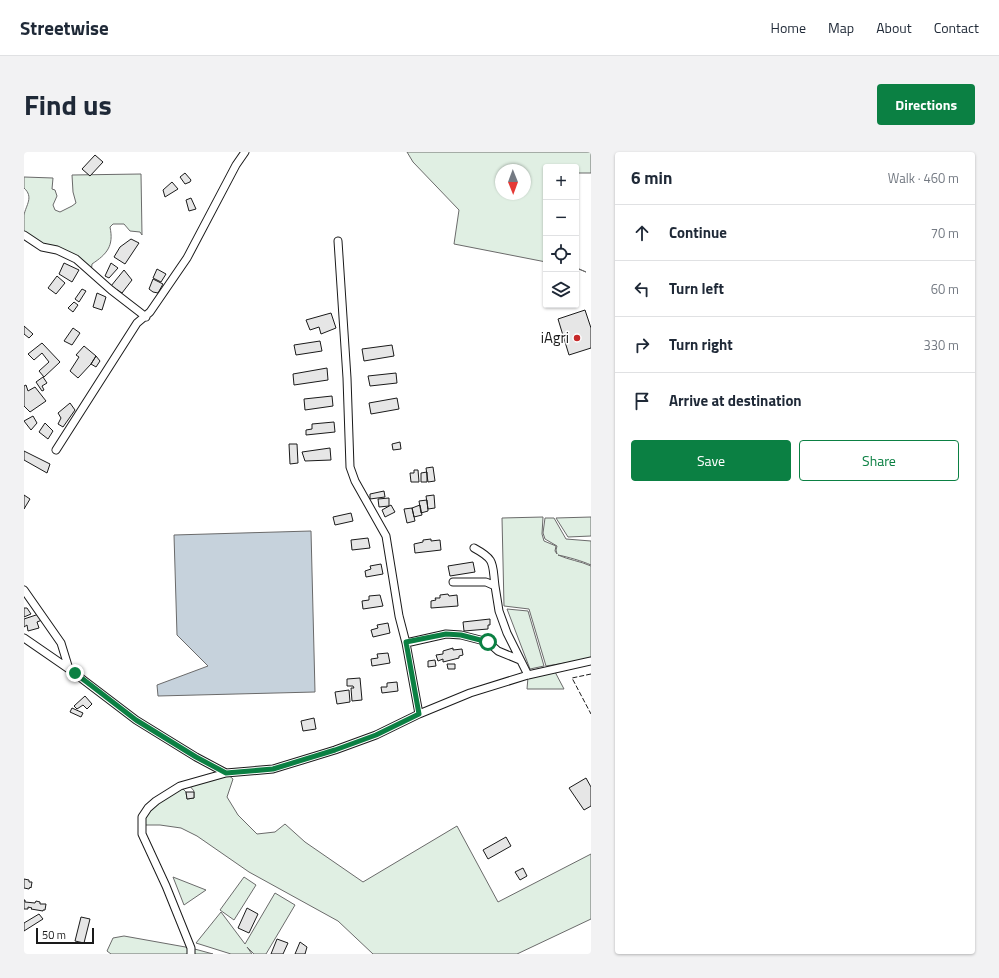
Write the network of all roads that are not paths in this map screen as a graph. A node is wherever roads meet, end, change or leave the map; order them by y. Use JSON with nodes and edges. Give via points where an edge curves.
{"nodes":[{"id":1,"x":245,"y":152,"type":"edge"},
{"id":2,"x":24,"y":235,"type":"edge"},
{"id":3,"x":338,"y":241,"type":"dead end"},
{"id":4,"x":146,"y":317,"type":"junction"},
{"id":5,"x":56,"y":450,"type":"dead end"},
{"id":6,"x":474,"y":548,"type":"dead end"},
{"id":7,"x":453,"y":582,"type":"dead end"},
{"id":8,"x":495,"y":586,"type":"junction"},
{"id":9,"x":24,"y":590,"type":"edge"},
{"id":10,"x":24,"y":638,"type":"edge"},
{"id":11,"x":406,"y":642,"type":"junction"},
{"id":12,"x":520,"y":660,"type":"junction"},
{"id":13,"x":591,"y":661,"type":"edge"},
{"id":14,"x":69,"y":668,"type":"junction"},
{"id":15,"x":528,"y":675,"type":"junction"},
{"id":16,"x":419,"y":714,"type":"junction"},
{"id":17,"x":226,"y":773,"type":"junction"},
{"id":18,"x":191,"y":954,"type":"edge"}],
"edges":[{"from":1,"to":4,"type":"street","via":[[187,258]]},
{"from":2,"to":4,"type":"street","via":[[42,247],[57,250],[76,259]]},
{"from":3,"to":11,"type":"street","via":[[350,467],[355,481],[386,536],[399,616]]},
{"from":4,"to":5,"type":"street","via":[[137,323]]},
{"from":6,"to":8,"type":"street","via":[[490,558],[494,564]]},
{"from":7,"to":8,"type":"street","via":[[486,582]]},
{"from":8,"to":12,"type":"street","via":[[499,611]]},
{"from":9,"to":14,"type":"street","via":[[61,643]]},
{"from":10,"to":14,"type":"street"},
{"from":11,"to":12,"type":"street","via":[[446,634],[461,635],[488,642],[498,651]]},
{"from":11,"to":16,"type":"street"},
{"from":12,"to":15,"type":"street"},
{"from":13,"to":15,"type":"street"},
{"from":14,"to":17,"type":"street","via":[[136,720]]},
{"from":15,"to":16,"type":"street","via":[[470,693]]},
{"from":16,"to":17,"type":"street","via":[[376,735],[287,765],[273,769]]},
{"from":17,"to":18,"type":"street","via":[[180,786],[156,801],[142,817],[142,834],[166,886],[191,948]]}]}
